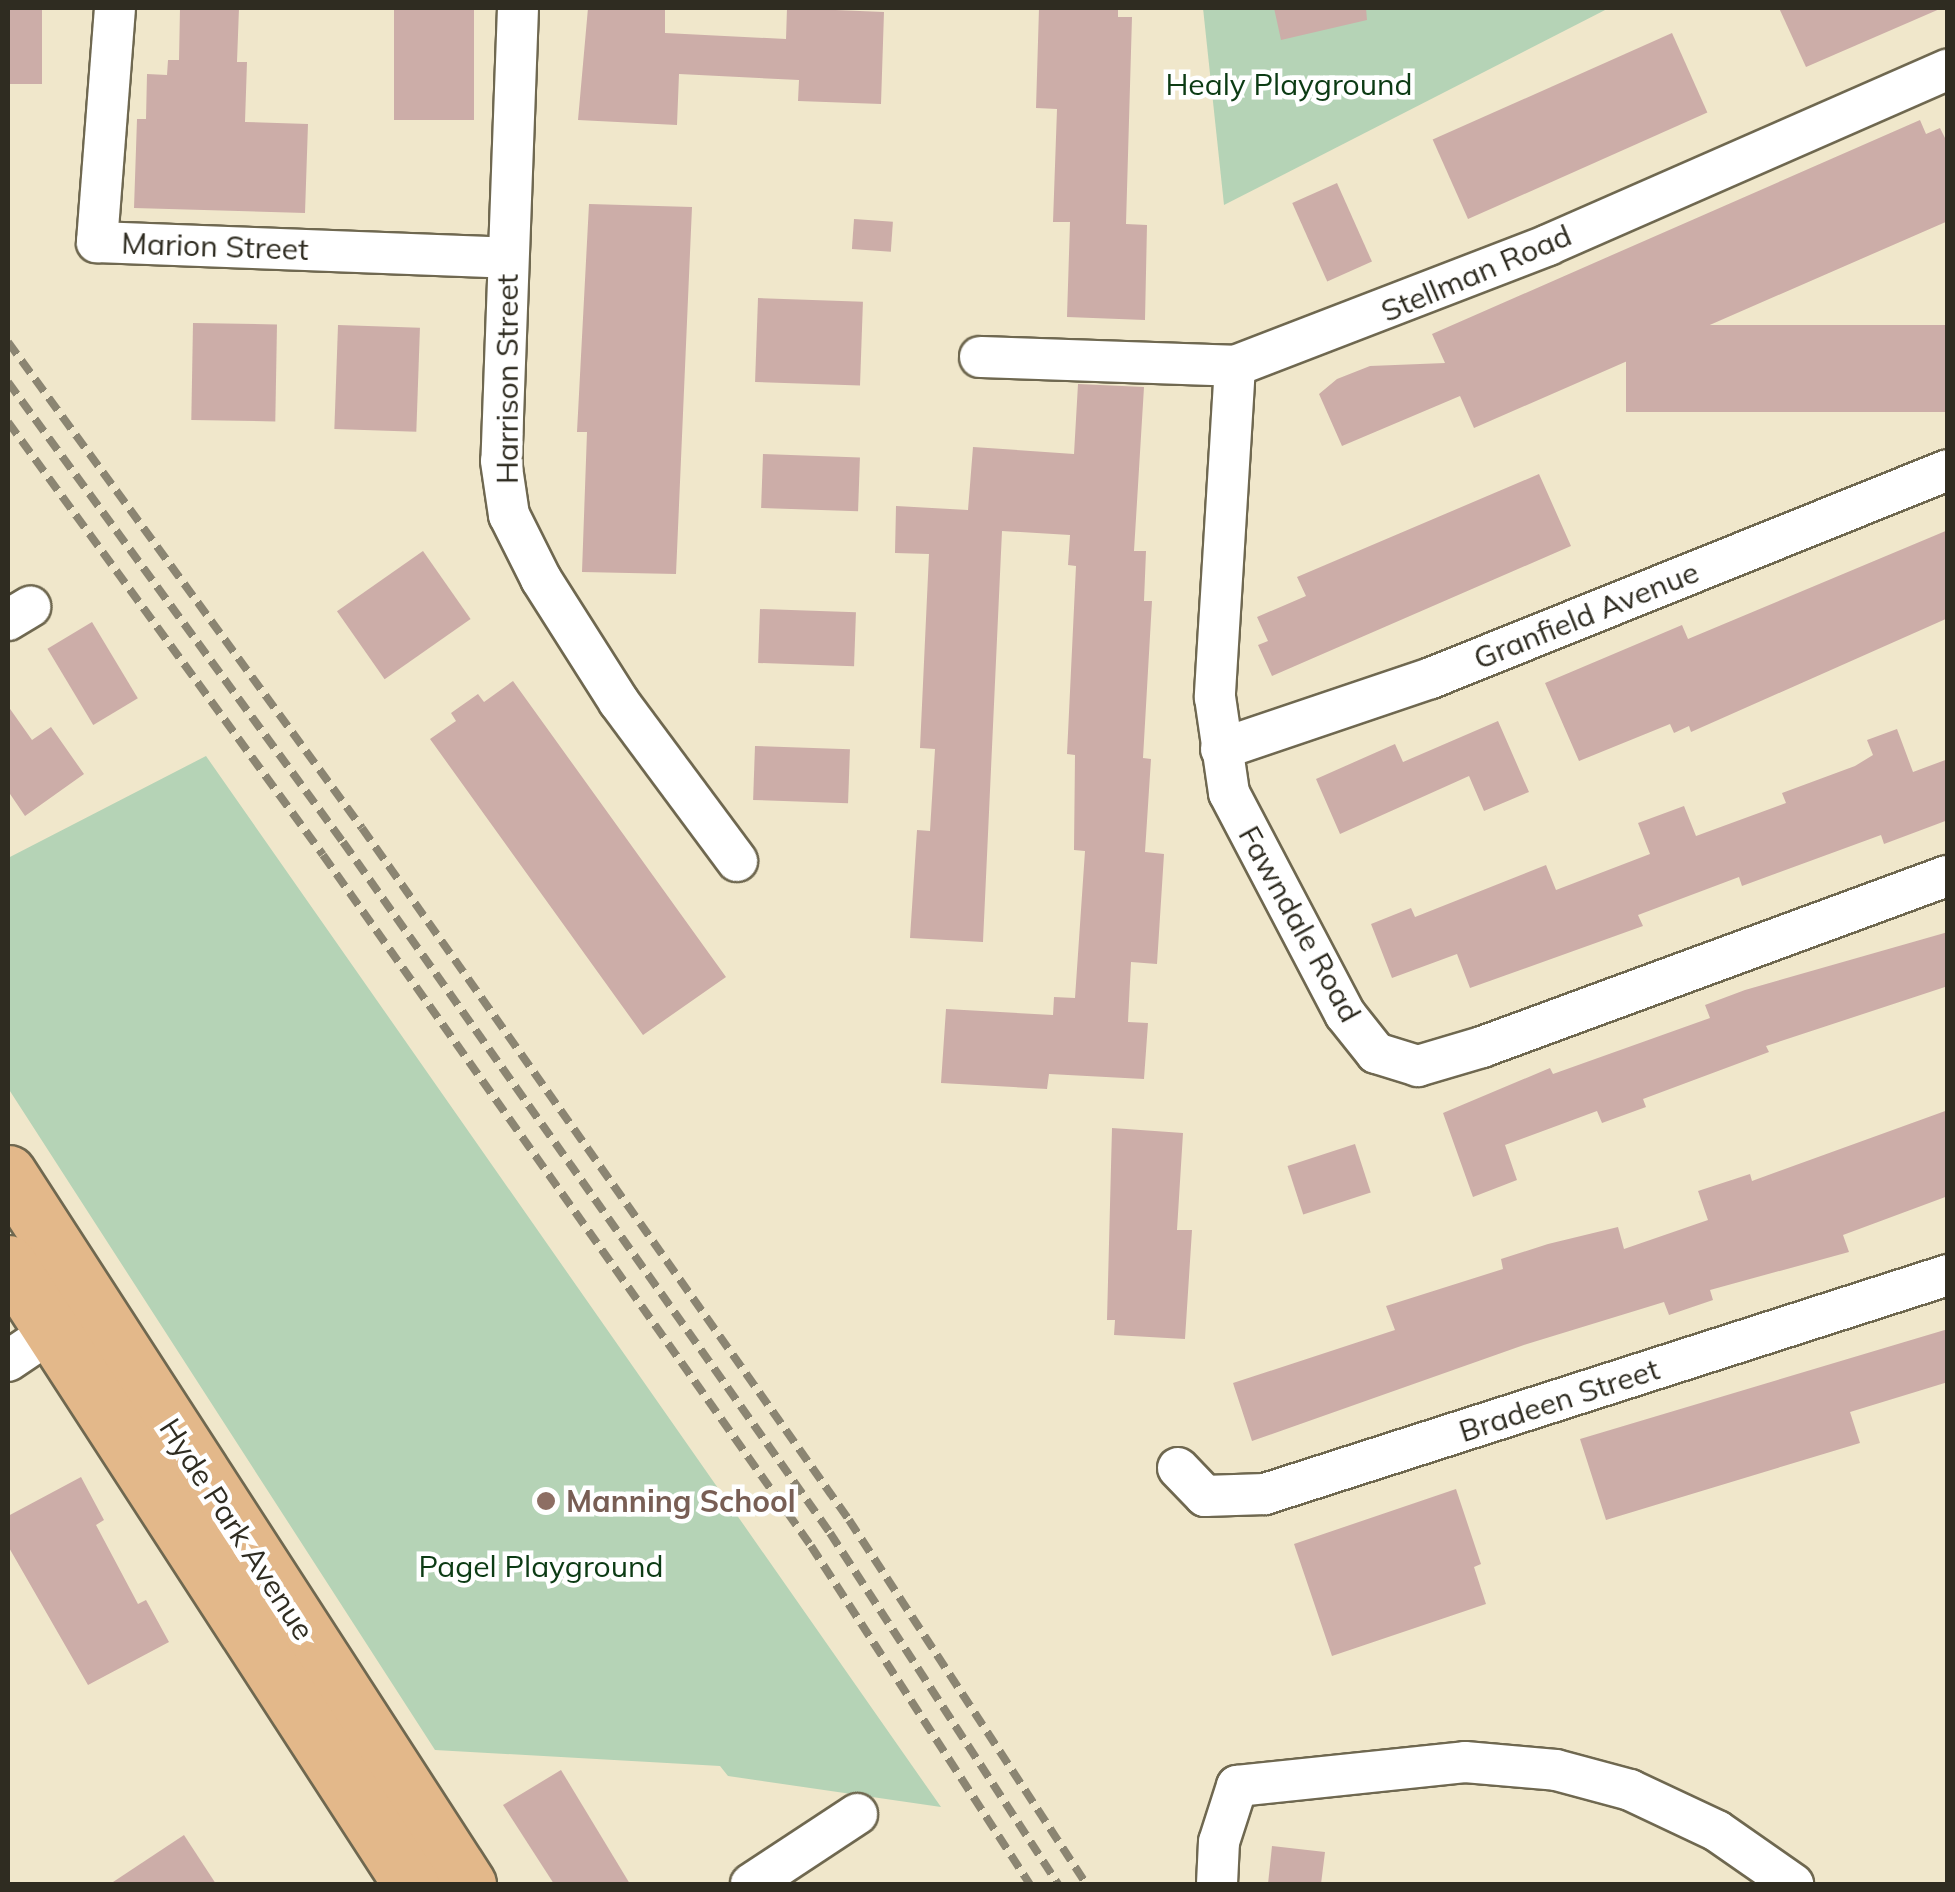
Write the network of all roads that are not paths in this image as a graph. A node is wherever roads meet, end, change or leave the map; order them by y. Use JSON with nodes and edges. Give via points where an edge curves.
{"nodes":[{"id":1,"x":115,"y":8,"type":"edge"},
{"id":2,"x":518,"y":8,"type":"edge"},
{"id":3,"x":1948,"y":68,"type":"edge"},
{"id":4,"x":508,"y":258,"type":"junction"},
{"id":5,"x":980,"y":357,"type":"dead end"},
{"id":6,"x":1235,"y":366,"type":"junction"},
{"id":7,"x":1948,"y":470,"type":"edge"},
{"id":8,"x":1222,"y":749,"type":"junction"},
{"id":9,"x":738,"y":861,"type":"dead end"},
{"id":10,"x":1948,"y":876,"type":"edge"},
{"id":11,"x":8,"y":1172,"type":"edge"},
{"id":12,"x":8,"y":1263,"type":"edge"},
{"id":13,"x":1948,"y":1275,"type":"edge"},
{"id":14,"x":50,"y":1332,"type":"edge"},
{"id":15,"x":1178,"y":1468,"type":"dead end"},
{"id":16,"x":858,"y":1814,"type":"dead end"},
{"id":17,"x":441,"y":1880,"type":"edge"},
{"id":18,"x":751,"y":1884,"type":"edge"},
{"id":19,"x":1217,"y":1884,"type":"edge"},
{"id":20,"x":1794,"y":1884,"type":"edge"}],
"edges":[{"from":1,"to":4,"type":"street","name":"Marion Street","via":[[97,242]]},
{"from":2,"to":4,"type":"street","name":"Harrison Street"},
{"from":3,"to":6,"type":"street","name":"Stellman Road","via":[[1548,244]]},
{"from":4,"to":9,"type":"street","name":"Harrison Street","via":[[502,462],[510,515],[541,579],[619,702]]},
{"from":5,"to":6,"type":"street","name":"Stellman Road"},
{"from":6,"to":8,"type":"street","name":"Fawndale Road","via":[[1215,697]]},
{"from":7,"to":8,"type":"street","name":"Granfield Avenue","via":[[1432,678]]},
{"from":8,"to":10,"type":"street","name":"Fawndale Road","via":[[1229,793],[1345,1014],[1376,1053],[1418,1066]]},
{"from":11,"to":14,"type":"main road","name":"Hyde Park Avenue"},
{"from":12,"to":14,"type":"main road","name":"Hyde Park Avenue"},
{"from":13,"to":15,"type":"street","name":"Bradeen Street","via":[[1265,1494],[1206,1496]]},
{"from":14,"to":17,"type":"main road","name":"Hyde Park Avenue"},
{"from":16,"to":18,"type":"street"},
{"from":19,"to":20,"type":"street","via":[[1219,1842],[1238,1786],[1425,1763],[1556,1770],[1675,1809]]}]}
